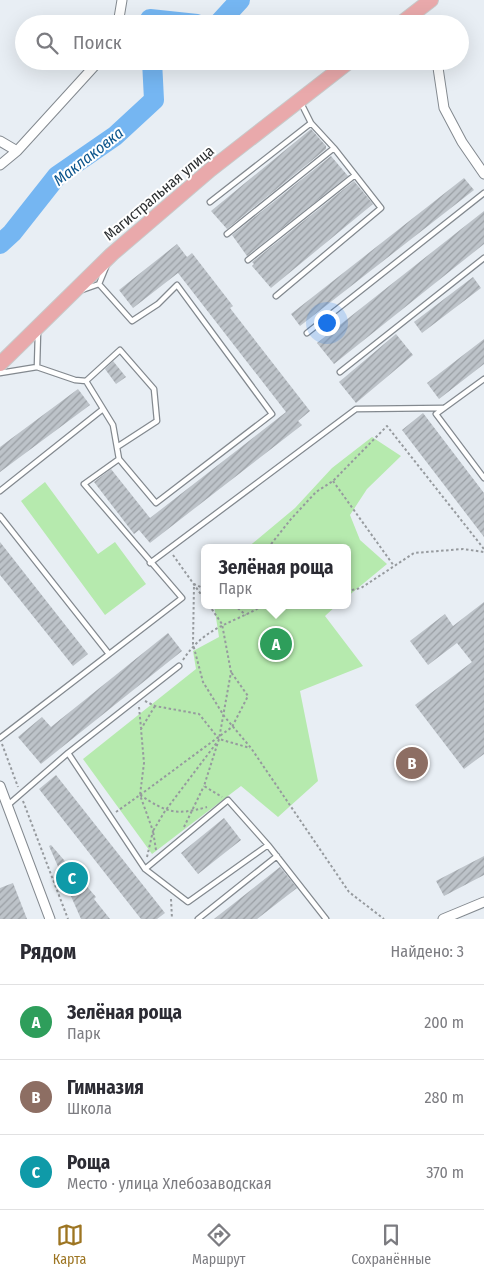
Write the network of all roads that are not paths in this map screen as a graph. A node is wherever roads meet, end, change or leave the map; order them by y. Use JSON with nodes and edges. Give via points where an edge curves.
{"nodes":[{"id":1,"x":122,"y":0,"type":"edge"},
{"id":2,"x":431,"y":0,"type":"edge"},
{"id":3,"x":120,"y":15,"type":"edge"},
{"id":4,"x":415,"y":15,"type":"edge"},
{"id":5,"x":91,"y":70,"type":"edge"},
{"id":6,"x":338,"y":70,"type":"edge"},
{"id":7,"x":438,"y":70,"type":"edge"},
{"id":8,"x":299,"y":100,"type":"junction"},
{"id":9,"x":312,"y":123,"type":"junction"},
{"id":10,"x":0,"y":141,"type":"edge"},
{"id":11,"x":334,"y":148,"type":"junction"},
{"id":12,"x":17,"y":151,"type":"junction"},
{"id":13,"x":0,"y":165,"type":"edge"},
{"id":14,"x":484,"y":174,"type":"edge"},
{"id":15,"x":355,"y":176,"type":"junction"},
{"id":16,"x":484,"y":193,"type":"edge"},
{"id":17,"x":210,"y":202,"type":"dead end"},
{"id":18,"x":228,"y":234,"type":"dead end"},
{"id":19,"x":112,"y":254,"type":"junction"},
{"id":20,"x":484,"y":258,"type":"edge"},
{"id":21,"x":248,"y":260,"type":"dead end"},
{"id":22,"x":99,"y":284,"type":"junction"},
{"id":23,"x":68,"y":296,"type":"junction"},
{"id":24,"x":276,"y":296,"type":"dead end"},
{"id":25,"x":38,"y":326,"type":"junction"},
{"id":26,"x":307,"y":333,"type":"dead end"},
{"id":27,"x":0,"y":364,"type":"edge"},
{"id":28,"x":37,"y":366,"type":"junction"},
{"id":29,"x":340,"y":372,"type":"dead end"},
{"id":30,"x":0,"y":373,"type":"edge"},
{"id":31,"x":484,"y":379,"type":"edge"},
{"id":32,"x":86,"y":381,"type":"junction"},
{"id":33,"x":443,"y":408,"type":"junction"},
{"id":34,"x":102,"y":409,"type":"junction"},
{"id":35,"x":116,"y":446,"type":"junction"},
{"id":36,"x":119,"y":459,"type":"junction"},
{"id":37,"x":484,"y":478,"type":"edge"},
{"id":38,"x":0,"y":491,"type":"edge"},
{"id":39,"x":0,"y":516,"type":"edge"},
{"id":40,"x":150,"y":563,"type":"junction"},
{"id":41,"x":109,"y":654,"type":"junction"},
{"id":42,"x":179,"y":666,"type":"road end"},
{"id":43,"x":0,"y":739,"type":"edge"},
{"id":44,"x":68,"y":753,"type":"junction"},
{"id":45,"x":0,"y":786,"type":"edge"},
{"id":46,"x":8,"y":805,"type":"junction"},
{"id":47,"x":268,"y":845,"type":"junction"},
{"id":48,"x":277,"y":856,"type":"junction"},
{"id":49,"x":145,"y":869,"type":"junction"},
{"id":50,"x":484,"y":902,"type":"edge"},
{"id":51,"x":447,"y":918,"type":"edge"},
{"id":52,"x":50,"y":919,"type":"edge"},
{"id":53,"x":198,"y":919,"type":"edge"},
{"id":54,"x":326,"y":919,"type":"edge"}],
"edges":[{"from":1,"to":3,"type":"street"},
{"from":2,"to":4,"type":"main road"},
{"from":5,"to":12,"type":"street"},
{"from":6,"to":8,"type":"main road","name":"Магистральная улица"},
{"from":7,"to":14,"type":"street","via":[[444,108]]},
{"from":8,"to":9,"type":"lane"},
{"from":8,"to":19,"type":"main road","name":"Магистральная улица","via":[[210,170]]},
{"from":9,"to":11,"type":"lane"},
{"from":9,"to":17,"type":"lane"},
{"from":10,"to":12,"type":"street"},
{"from":11,"to":15,"type":"lane"},
{"from":11,"to":18,"type":"lane"},
{"from":12,"to":13,"type":"street"},
{"from":15,"to":21,"type":"lane"},
{"from":15,"to":24,"type":"lane","via":[[380,208]]},
{"from":16,"to":26,"type":"lane"},
{"from":19,"to":22,"type":"lane"},
{"from":19,"to":23,"type":"main road","name":"Магистральная улица"},
{"from":20,"to":29,"type":"lane"},
{"from":22,"to":23,"type":"lane"},
{"from":22,"to":36,"type":"lane","via":[[132,321],[158,304],[177,285],[272,414],[156,503]]},
{"from":23,"to":25,"type":"main road","name":"Магистральная улица"},
{"from":25,"to":27,"type":"main road","name":"Магистральная улица"},
{"from":25,"to":28,"type":"lane"},
{"from":28,"to":30,"type":"lane"},
{"from":28,"to":32,"type":"lane"},
{"from":31,"to":33,"type":"lane"},
{"from":32,"to":34,"type":"lane"},
{"from":32,"to":35,"type":"lane","via":[[120,350],[154,389],[158,421]]},
{"from":33,"to":37,"type":"lane","via":[[436,414]]},
{"from":33,"to":40,"type":"lane","via":[[356,409]]},
{"from":34,"to":35,"type":"lane","via":[[113,425]]},
{"from":34,"to":38,"type":"lane"},
{"from":35,"to":36,"type":"lane"},
{"from":36,"to":40,"type":"lane","via":[[84,484]]},
{"from":39,"to":41,"type":"lane"},
{"from":40,"to":41,"type":"lane","via":[[182,598]]},
{"from":41,"to":43,"type":"lane"},
{"from":42,"to":44,"type":"lane"},
{"from":44,"to":46,"type":"lane"},
{"from":44,"to":49,"type":"lane"},
{"from":45,"to":46,"type":"street"},
{"from":46,"to":52,"type":"street"},
{"from":47,"to":48,"type":"lane"},
{"from":47,"to":49,"type":"lane","via":[[188,902]]},
{"from":47,"to":49,"type":"lane","via":[[228,800]]},
{"from":48,"to":53,"type":"lane"},
{"from":48,"to":54,"type":"lane"},
{"from":50,"to":51,"type":"street"}]}
